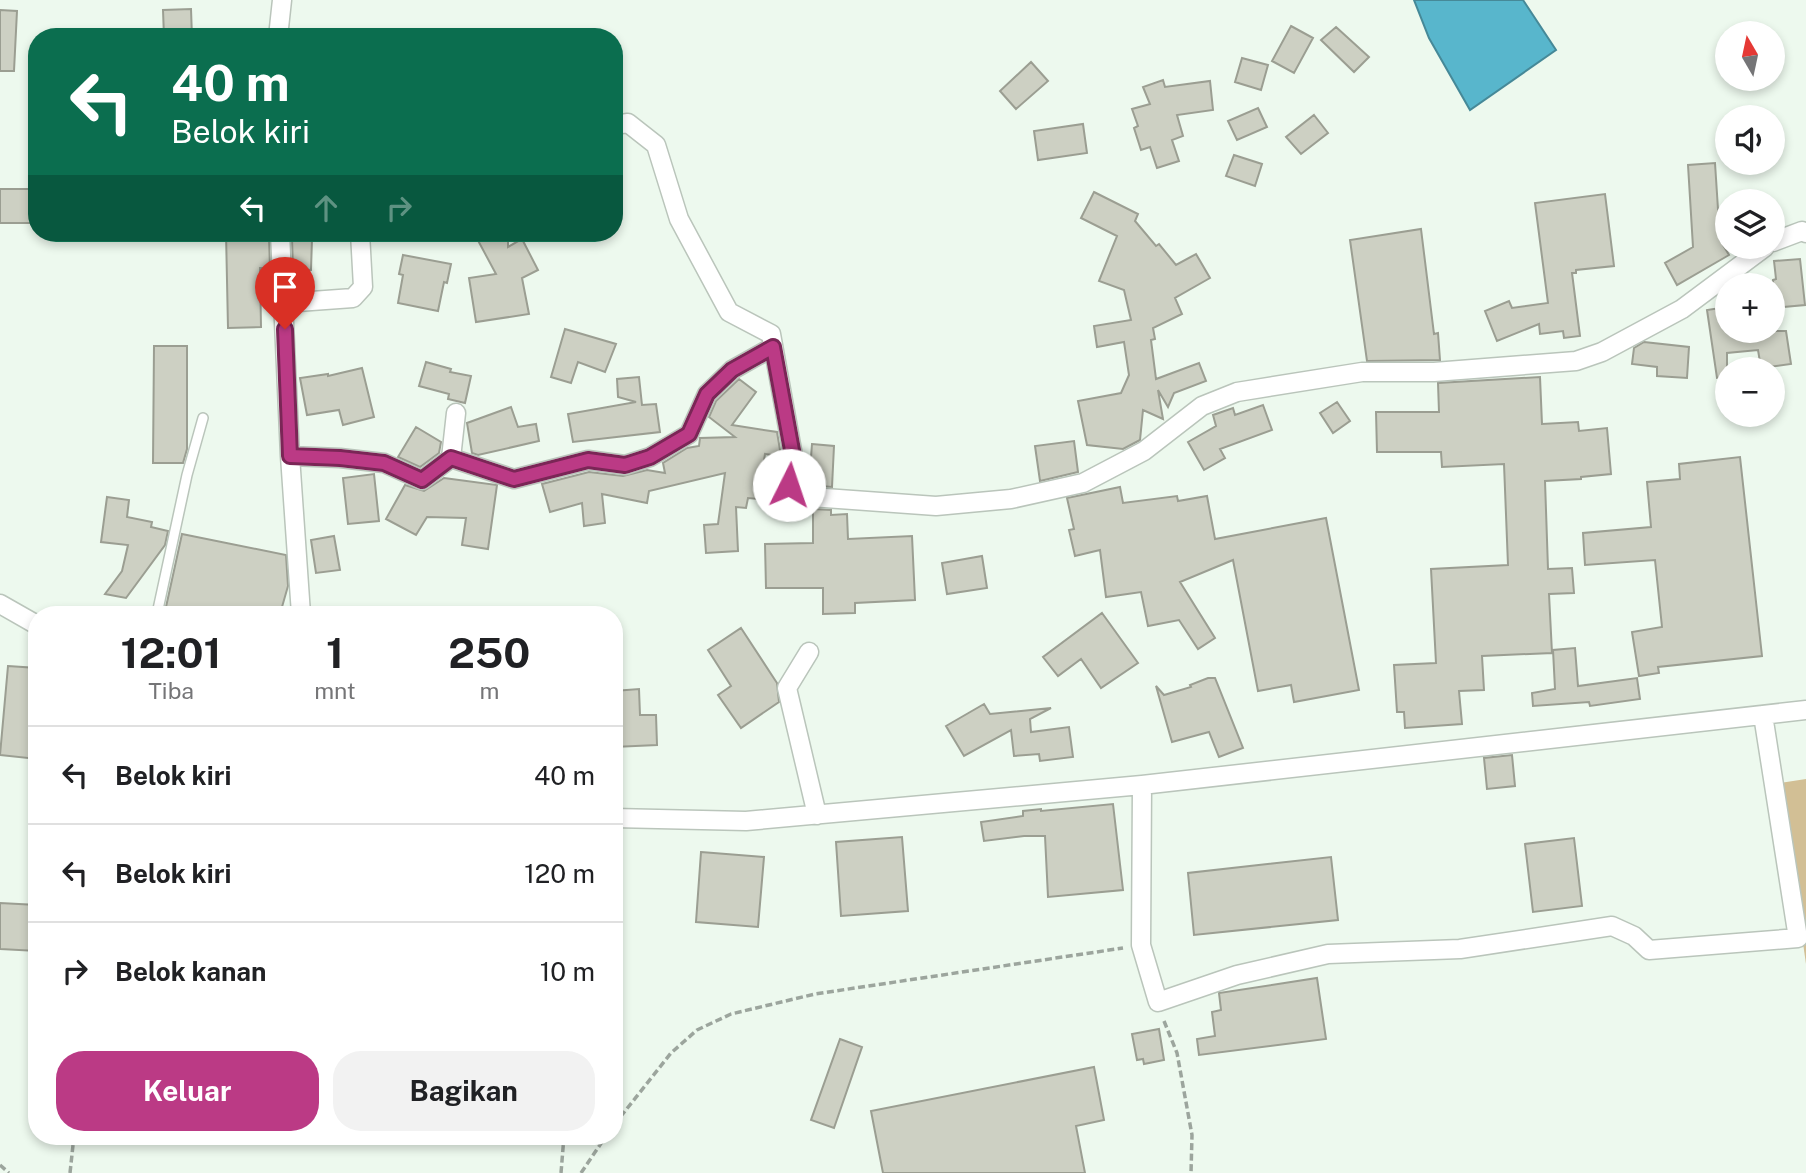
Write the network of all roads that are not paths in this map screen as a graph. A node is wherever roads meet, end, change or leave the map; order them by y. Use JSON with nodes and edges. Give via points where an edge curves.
{"nodes":[{"id":1,"x":282,"y":0,"type":"edge"},
{"id":2,"x":279,"y":28,"type":"edge"},
{"id":3,"x":623,"y":124,"type":"edge"},
{"id":4,"x":1806,"y":233,"type":"edge"},
{"id":5,"x":1785,"y":237,"type":"edge"},
{"id":6,"x":281,"y":242,"type":"edge"},
{"id":7,"x":360,"y":242,"type":"edge"},
{"id":8,"x":1749,"y":259,"type":"edge"},
{"id":9,"x":284,"y":303,"type":"junction"},
{"id":10,"x":773,"y":347,"type":"junction"},
{"id":11,"x":456,"y":413,"type":"dead end"},
{"id":12,"x":203,"y":418,"type":"dead end"},
{"id":13,"x":290,"y":456,"type":"junction"},
{"id":14,"x":451,"y":458,"type":"junction"},
{"id":15,"x":0,"y":604,"type":"edge"},
{"id":16,"x":159,"y":606,"type":"edge"},
{"id":17,"x":300,"y":606,"type":"edge"},
{"id":18,"x":28,"y":620,"type":"edge"},
{"id":19,"x":809,"y":652,"type":"dead end"},
{"id":20,"x":1806,"y":710,"type":"edge"},
{"id":21,"x":1763,"y":715,"type":"junction"},
{"id":22,"x":1142,"y":785,"type":"junction"},
{"id":23,"x":817,"y":815,"type":"junction"},
{"id":24,"x":623,"y":818,"type":"edge"}],
"edges":[{"from":1,"to":2,"type":"street"},
{"from":3,"to":10,"type":"street","via":[[656,145],[679,219],[729,312],[771,334]]},
{"from":4,"to":5,"type":"street"},
{"from":6,"to":9,"type":"street"},
{"from":7,"to":9,"type":"street","via":[[362,287],[353,298]]},
{"from":8,"to":10,"type":"street","via":[[1682,309],[1576,361],[1434,372],[1362,372],[1237,392],[1202,406],[1144,450],[1083,483],[1011,499],[936,506],[797,496],[789,485],[794,461]]},
{"from":9,"to":13,"type":"street"},
{"from":10,"to":14,"type":"street","via":[[732,370],[707,394],[689,434],[650,457],[625,465],[588,460],[514,479]]},
{"from":11,"to":14,"type":"street"},
{"from":12,"to":16,"type":"lane"},
{"from":13,"to":14,"type":"street","via":[[384,463],[422,480]]},
{"from":13,"to":17,"type":"street"},
{"from":15,"to":18,"type":"street"},
{"from":19,"to":23,"type":"street","via":[[787,688]]},
{"from":20,"to":21,"type":"street"},
{"from":21,"to":22,"type":"street"},
{"from":21,"to":22,"type":"street","via":[[1798,938],[1649,950],[1634,936],[1612,926],[1460,949],[1328,954],[1237,975],[1158,1002],[1141,945]]},
{"from":22,"to":23,"type":"street"},
{"from":23,"to":24,"type":"street","via":[[746,821]]}]}
